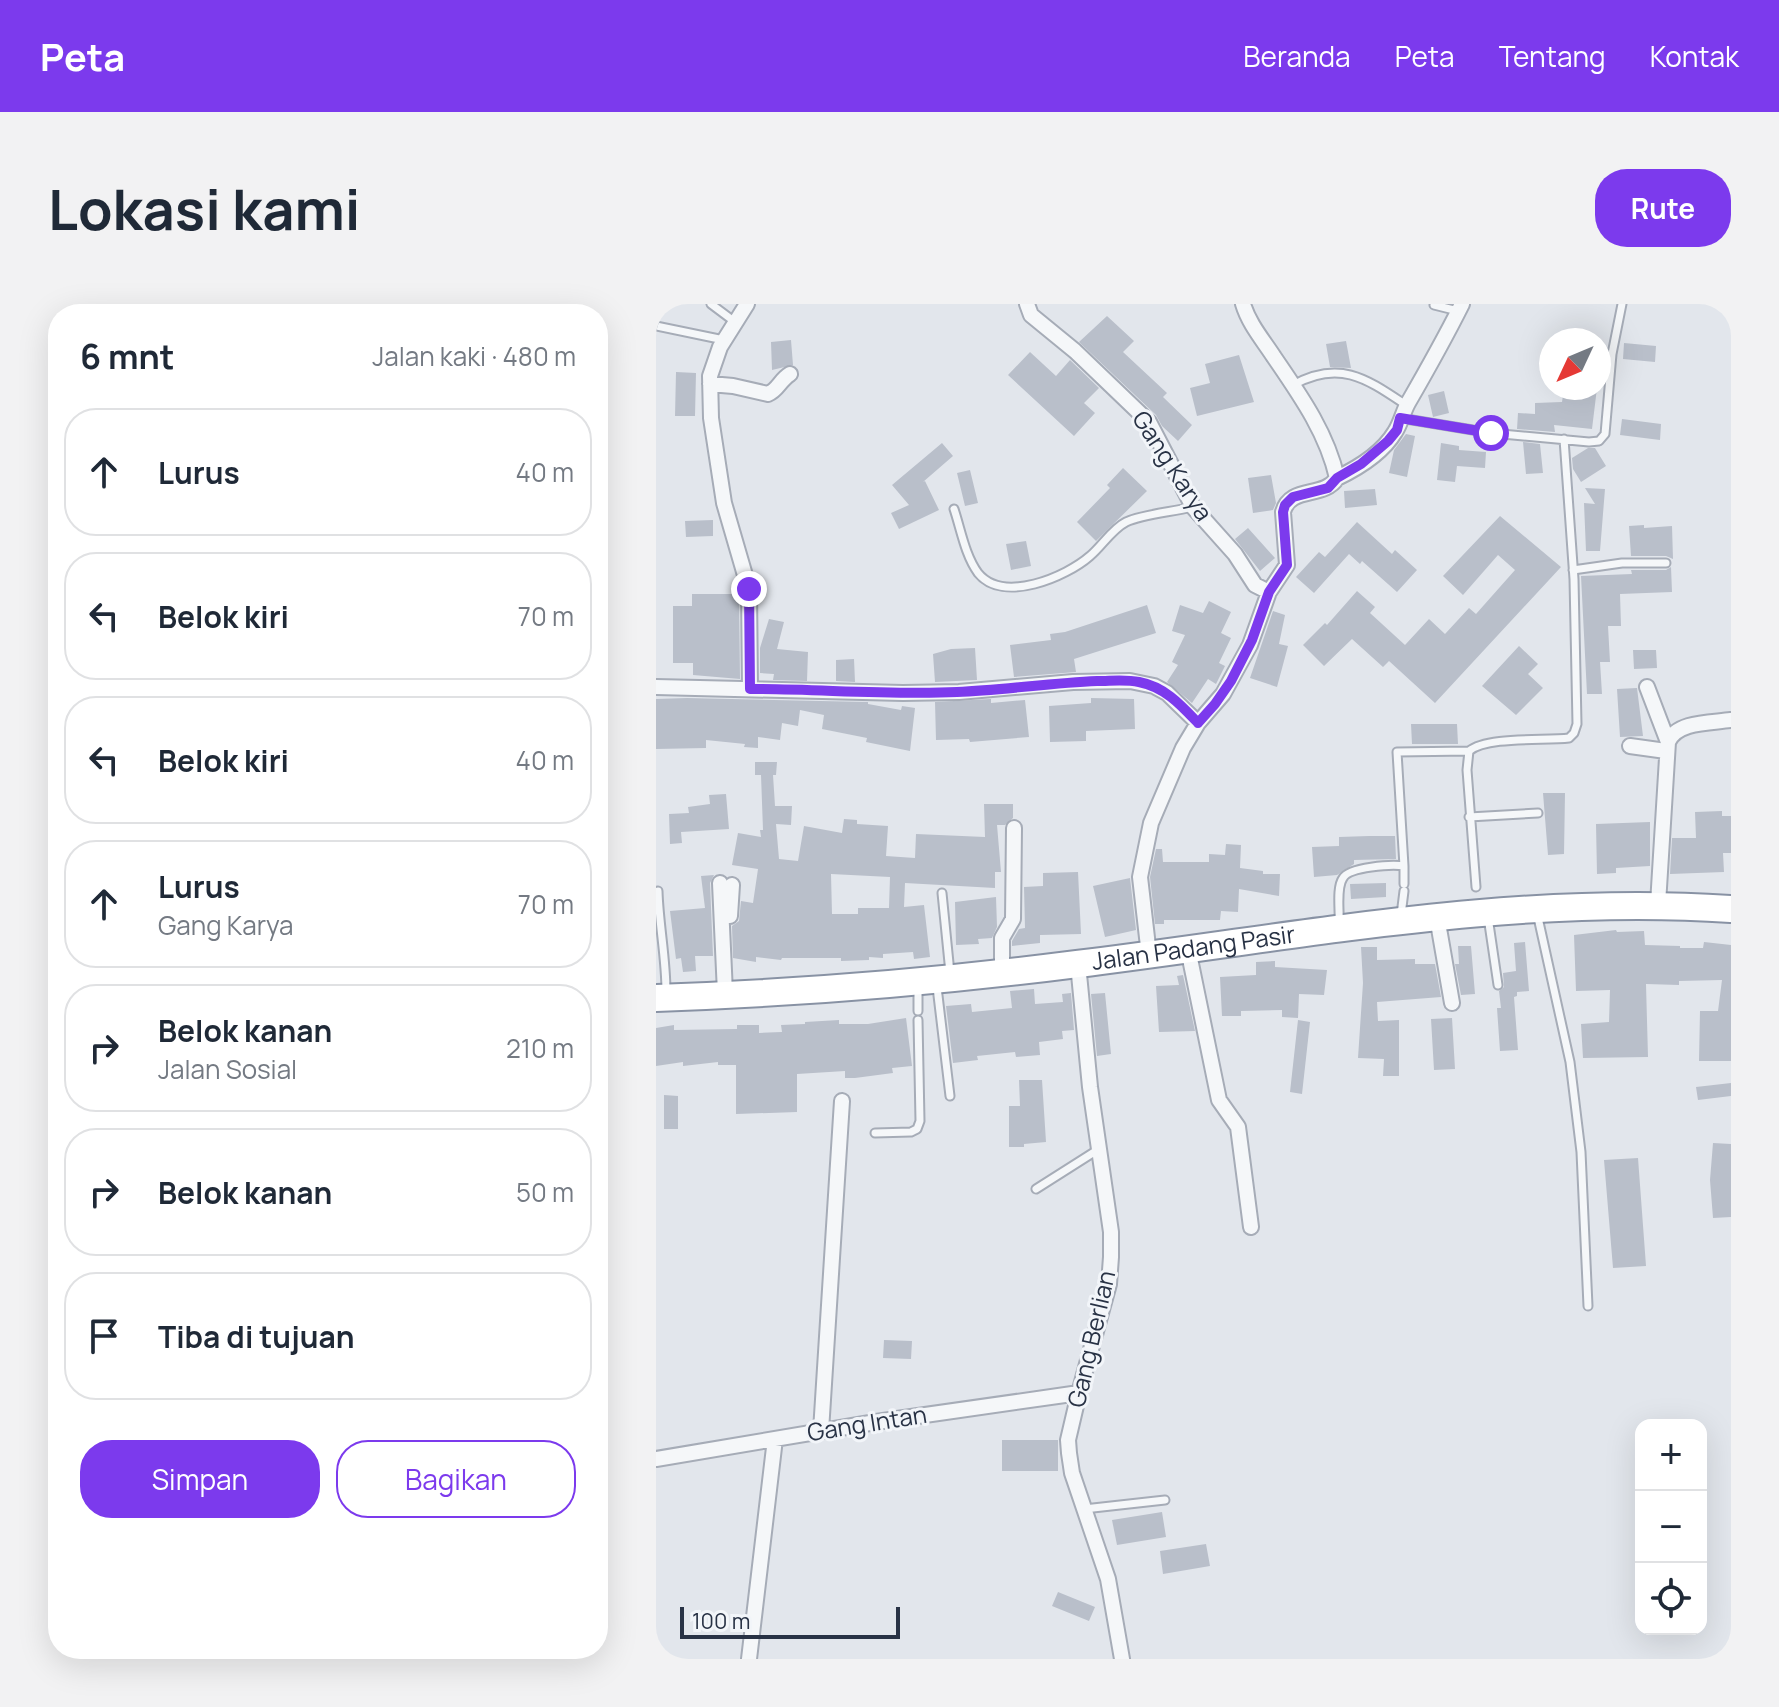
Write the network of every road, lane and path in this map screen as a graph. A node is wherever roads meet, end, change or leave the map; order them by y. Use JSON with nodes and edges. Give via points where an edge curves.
{"nodes":[{"id":1,"x":711,"y":304,"type":"edge"},
{"id":2,"x":747,"y":304,"type":"edge"},
{"id":3,"x":1027,"y":304,"type":"edge"},
{"id":4,"x":1243,"y":304,"type":"edge"},
{"id":5,"x":1622,"y":304,"type":"edge"},
{"id":6,"x":1434,"y":305,"type":"edge"},
{"id":7,"x":1460,"y":308,"type":"edge"},
{"id":8,"x":736,"y":322,"type":"junction"},
{"id":9,"x":656,"y":326,"type":"edge"},
{"id":10,"x":724,"y":340,"type":"junction"},
{"id":11,"x":790,"y":374,"type":"dead end"},
{"id":12,"x":710,"y":384,"type":"junction"},
{"id":13,"x":1293,"y":385,"type":"junction"},
{"id":14,"x":1403,"y":412,"type":"junction"},
{"id":15,"x":1564,"y":439,"type":"junction"},
{"id":16,"x":1337,"y":478,"type":"junction"},
{"id":17,"x":1193,"y":507,"type":"junction"},
{"id":18,"x":954,"y":509,"type":"dead end"},
{"id":19,"x":1666,"y":563,"type":"dead end"},
{"id":20,"x":1573,"y":570,"type":"junction"},
{"id":21,"x":1269,"y":592,"type":"junction"},
{"id":22,"x":656,"y":687,"type":"edge"},
{"id":23,"x":1647,"y":687,"type":"dead end"},
{"id":24,"x":750,"y":689,"type":"junction"},
{"id":25,"x":1731,"y":720,"type":"edge"},
{"id":26,"x":1198,"y":723,"type":"junction"},
{"id":27,"x":1630,"y":746,"type":"dead end"},
{"id":28,"x":1667,"y":746,"type":"junction"},
{"id":29,"x":1469,"y":751,"type":"junction"},
{"id":30,"x":1538,"y":813,"type":"dead end"},
{"id":31,"x":1469,"y":817,"type":"junction"},
{"id":32,"x":1014,"y":828,"type":"dead end"},
{"id":33,"x":1404,"y":866,"type":"junction"},
{"id":34,"x":726,"y":884,"type":"dead end"},
{"id":35,"x":658,"y":891,"type":"dead end"},
{"id":36,"x":942,"y":893,"type":"dead end"},
{"id":37,"x":1479,"y":903,"type":"junction"},
{"id":38,"x":1658,"y":904,"type":"junction"},
{"id":39,"x":1536,"y":907,"type":"junction"},
{"id":40,"x":1731,"y":909,"type":"edge"},
{"id":41,"x":1437,"y":917,"type":"junction"},
{"id":42,"x":1400,"y":921,"type":"junction"},
{"id":43,"x":1339,"y":928,"type":"junction"},
{"id":44,"x":1188,"y":949,"type":"junction"},
{"id":45,"x":1149,"y":955,"type":"junction"},
{"id":46,"x":1078,"y":964,"type":"junction"},
{"id":47,"x":1002,"y":973,"type":"junction"},
{"id":48,"x":935,"y":980,"type":"junction"},
{"id":49,"x":1498,"y":985,"type":"dead end"},
{"id":50,"x":725,"y":993,"type":"junction"},
{"id":51,"x":661,"y":998,"type":"edge"},
{"id":52,"x":1452,"y":1003,"type":"dead end"},
{"id":53,"x":950,"y":1096,"type":"dead end"},
{"id":54,"x":842,"y":1101,"type":"dead end"},
{"id":55,"x":875,"y":1133,"type":"dead end"},
{"id":56,"x":1099,"y":1149,"type":"junction"},
{"id":57,"x":1036,"y":1189,"type":"dead end"},
{"id":58,"x":1251,"y":1227,"type":"dead end"},
{"id":59,"x":1588,"y":1306,"type":"dead end"},
{"id":60,"x":1079,"y":1393,"type":"junction"},
{"id":61,"x":821,"y":1431,"type":"junction"},
{"id":62,"x":775,"y":1439,"type":"junction"},
{"id":63,"x":656,"y":1459,"type":"edge"},
{"id":64,"x":1165,"y":1500,"type":"dead end"},
{"id":65,"x":1084,"y":1509,"type":"junction"},
{"id":66,"x":749,"y":1659,"type":"edge"},
{"id":67,"x":1122,"y":1659,"type":"edge"}],
"edges":[{"from":1,"to":8,"type":"lane"},
{"from":2,"to":8,"type":"street"},
{"from":3,"to":17,"type":"street","name":"Gang Karya","via":[[1031,315],[1149,422]]},
{"from":4,"to":13,"type":"street"},
{"from":5,"to":15,"type":"lane","via":[[1604,436],[1589,442]]},
{"from":6,"to":7,"type":"lane"},
{"from":7,"to":14,"type":"street"},
{"from":8,"to":10,"type":"street"},
{"from":9,"to":10,"type":"lane"},
{"from":10,"to":12,"type":"street"},
{"from":11,"to":12,"type":"street","via":[[768,394]]},
{"from":12,"to":24,"type":"street","via":[[724,503],[749,589]]},
{"from":13,"to":14,"type":"lane","via":[[1312,375],[1349,373]]},
{"from":13,"to":16,"type":"street","via":[[1314,419]]},
{"from":14,"to":15,"type":"lane","via":[[1491,433]]},
{"from":14,"to":16,"type":"street","via":[[1397,430],[1379,450]]},
{"from":15,"to":20,"type":"lane"},
{"from":16,"to":21,"type":"street","via":[[1328,488],[1293,497],[1285,505],[1287,565]]},
{"from":17,"to":18,"type":"lane","via":[[1127,521],[1067,573],[1018,586],[994,585],[979,574]]},
{"from":17,"to":21,"type":"street","name":"Gang Karya","via":[[1255,585]]},
{"from":19,"to":20,"type":"lane"},
{"from":20,"to":29,"type":"lane","via":[[1574,733],[1569,738],[1500,742]]},
{"from":21,"to":26,"type":"street","via":[[1231,681]]},
{"from":22,"to":24,"type":"street"},
{"from":23,"to":28,"type":"street"},
{"from":24,"to":26,"type":"street","via":[[959,692],[1130,681],[1167,693]]},
{"from":25,"to":28,"type":"street","via":[[1679,728]]},
{"from":26,"to":45,"type":"street","via":[[1168,779],[1145,840],[1140,877]]},
{"from":27,"to":28,"type":"street"},
{"from":28,"to":38,"type":"street"},
{"from":29,"to":31,"type":"lane"},
{"from":29,"to":33,"type":"lane","via":[[1397,752]]},
{"from":30,"to":31,"type":"lane"},
{"from":31,"to":37,"type":"lane"},
{"from":32,"to":47,"type":"street","via":[[1013,919],[1002,938]]},
{"from":33,"to":42,"type":"lane"},
{"from":33,"to":43,"type":"lane","via":[[1349,872],[1343,878]]},
{"from":34,"to":50,"type":"street","via":[[730,916],[722,917]]},
{"from":35,"to":51,"type":"lane","via":[[666,961]]},
{"from":36,"to":48,"type":"lane"},
{"from":37,"to":39,"type":"highway","name":"Jalan Padang Pasir"},
{"from":37,"to":41,"type":"highway","name":"Jalan Padang Pasir"},
{"from":37,"to":49,"type":"lane"},
{"from":38,"to":39,"type":"highway","name":"Jalan Padang Pasir"},
{"from":38,"to":40,"type":"highway","name":"Jalan Padang Pasir"},
{"from":39,"to":59,"type":"lane","via":[[1570,1062],[1581,1152]]},
{"from":41,"to":42,"type":"highway","name":"Jalan Padang Pasir"},
{"from":41,"to":52,"type":"street"},
{"from":42,"to":43,"type":"highway","name":"Jalan Padang Pasir"},
{"from":43,"to":44,"type":"highway","name":"Jalan Padang Pasir"},
{"from":44,"to":45,"type":"highway","name":"Jalan Padang Pasir"},
{"from":44,"to":58,"type":"street","via":[[1219,1100],[1238,1127]]},
{"from":45,"to":46,"type":"highway","name":"Jalan Padang Pasir"},
{"from":46,"to":47,"type":"highway","name":"Jalan Padang Pasir"},
{"from":46,"to":56,"type":"street","name":"Gang Berlian"},
{"from":47,"to":48,"type":"highway","name":"Jalan Padang Pasir"},
{"from":48,"to":50,"type":"highway","name":"Jalan Padang Pasir"},
{"from":48,"to":53,"type":"lane"},
{"from":48,"to":55,"type":"lane","via":[[918,1016],[917,1129]]},
{"from":50,"to":51,"type":"highway","name":"Jalan Padang Pasir"},
{"from":54,"to":61,"type":"street"},
{"from":56,"to":57,"type":"lane"},
{"from":56,"to":60,"type":"street","name":"Gang Berlian","via":[[1111,1232],[1109,1284]]},
{"from":60,"to":61,"type":"street","name":"Gang Intan"},
{"from":60,"to":65,"type":"street","name":"Gang Berlian","via":[[1068,1440]]},
{"from":61,"to":62,"type":"street","name":"Gang Intan"},
{"from":62,"to":63,"type":"street","name":"Gang Intan"},
{"from":62,"to":66,"type":"street"},
{"from":64,"to":65,"type":"lane"},
{"from":65,"to":67,"type":"street","name":"Gang Berlian","via":[[1108,1579]]}]}
